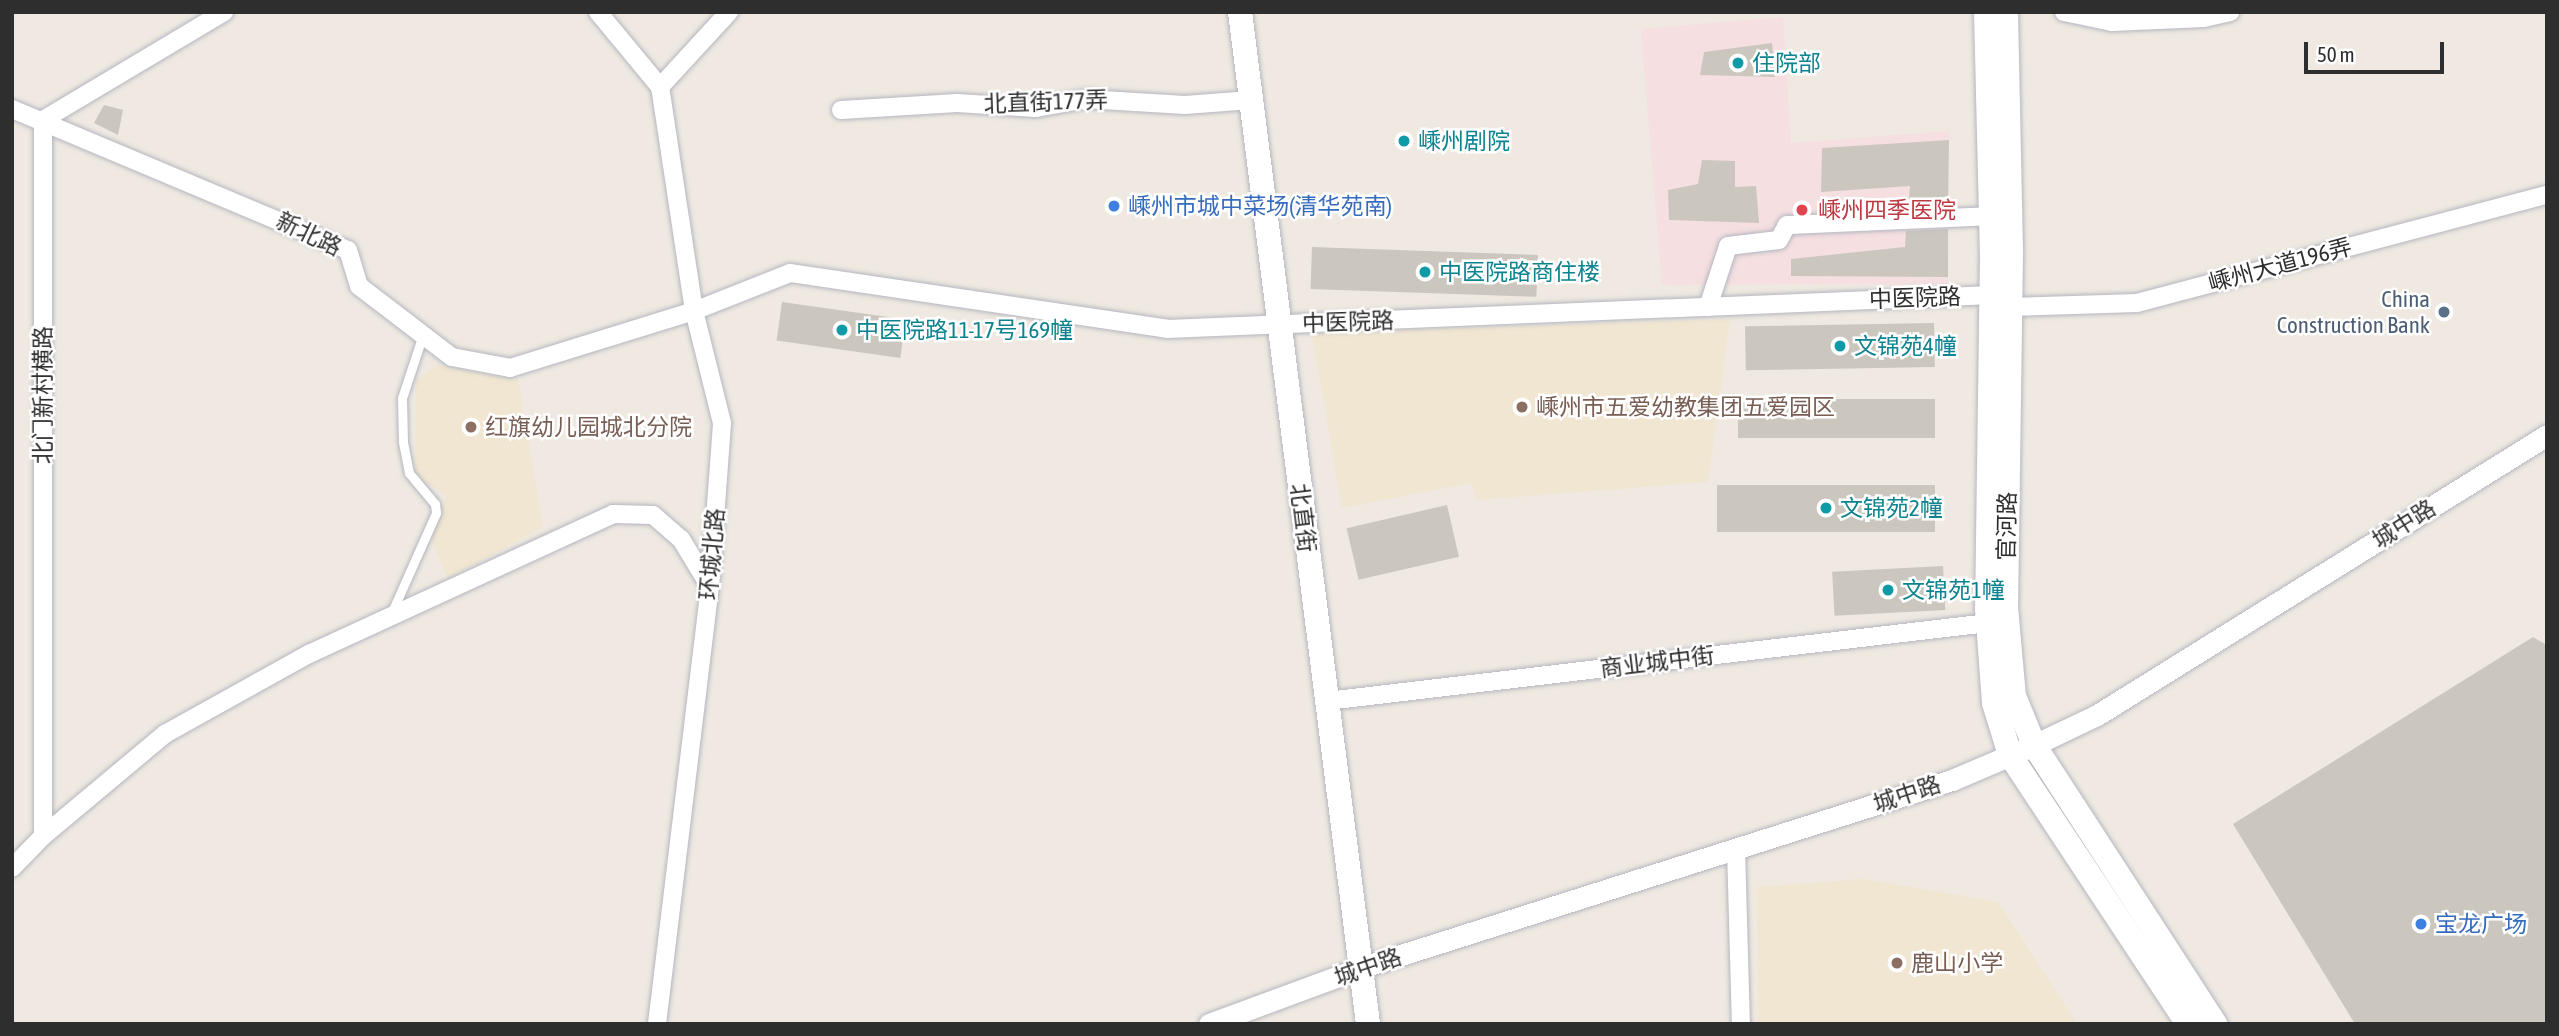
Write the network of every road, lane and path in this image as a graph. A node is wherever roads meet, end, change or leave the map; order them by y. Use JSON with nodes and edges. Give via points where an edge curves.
{"nodes":[{"id":1,"x":224,"y":12,"type":"edge"},
{"id":2,"x":598,"y":12,"type":"edge"},
{"id":3,"x":729,"y":12,"type":"edge"},
{"id":4,"x":1240,"y":12,"type":"edge"},
{"id":5,"x":1986,"y":12,"type":"edge"},
{"id":6,"x":2006,"y":12,"type":"edge"},
{"id":7,"x":2064,"y":12,"type":"edge"},
{"id":8,"x":2230,"y":12,"type":"edge"},
{"id":9,"x":660,"y":87,"type":"junction"},
{"id":10,"x":1251,"y":100,"type":"junction"},
{"id":11,"x":12,"y":109,"type":"edge"},
{"id":12,"x":841,"y":110,"type":"dead end"},
{"id":13,"x":43,"y":120,"type":"junction"},
{"id":14,"x":2547,"y":195,"type":"edge"},
{"id":15,"x":1991,"y":216,"type":"junction"},
{"id":16,"x":2001,"y":301,"type":"junction"},
{"id":17,"x":1708,"y":307,"type":"junction"},
{"id":18,"x":694,"y":311,"type":"junction"},
{"id":19,"x":1279,"y":324,"type":"junction"},
{"id":20,"x":423,"y":334,"type":"junction"},
{"id":21,"x":2547,"y":435,"type":"edge"},
{"id":22,"x":710,"y":587,"type":"junction"},
{"id":23,"x":390,"y":616,"type":"junction"},
{"id":24,"x":1988,"y":623,"type":"junction"},
{"id":25,"x":1327,"y":701,"type":"junction"},
{"id":26,"x":2034,"y":745,"type":"junction"},
{"id":27,"x":2010,"y":755,"type":"junction"},
{"id":28,"x":43,"y":835,"type":"junction"},
{"id":29,"x":1736,"y":848,"type":"junction"},
{"id":30,"x":12,"y":868,"type":"edge"},
{"id":31,"x":1360,"y":968,"type":"junction"},
{"id":32,"x":657,"y":1024,"type":"edge"},
{"id":33,"x":1209,"y":1024,"type":"edge"},
{"id":34,"x":1368,"y":1024,"type":"edge"},
{"id":35,"x":1741,"y":1024,"type":"edge"},
{"id":36,"x":2188,"y":1024,"type":"edge"},
{"id":37,"x":2215,"y":1024,"type":"edge"}],
"edges":[{"from":1,"to":13,"type":"street"},
{"from":2,"to":9,"type":"street"},
{"from":3,"to":9,"type":"street"},
{"from":4,"to":10,"type":"main road","name":"北直街"},
{"from":5,"to":15,"type":"main road","name":"官河路"},
{"from":6,"to":16,"type":"main road","name":"官河路"},
{"from":7,"to":8,"type":"street","via":[[2112,22]]},
{"from":9,"to":18,"type":"street","name":"环城北路"},
{"from":10,"to":12,"type":"street","name":"北直街177弄","via":[[1185,105],[1086,99],[1036,108],[957,103]]},
{"from":10,"to":19,"type":"main road","name":"北直街"},
{"from":11,"to":13,"type":"street","name":"新北路"},
{"from":13,"to":20,"type":"street","name":"新北路","via":[[348,250],[359,286]]},
{"from":13,"to":28,"type":"street","name":"北门新村横路"},
{"from":14,"to":16,"type":"street","name":"嵊州大道196弄","via":[[2137,303]]},
{"from":15,"to":16,"type":"main road","name":"官河路"},
{"from":15,"to":17,"type":"street","via":[[1787,225],[1779,240],[1728,246]]},
{"from":16,"to":17,"type":"street","name":"中医院路"},
{"from":16,"to":24,"type":"main road","name":"官河路"},
{"from":16,"to":26,"type":"main road","name":"官河路","via":[[2006,607],[2014,696]]},
{"from":17,"to":19,"type":"street","name":"中医院路"},
{"from":18,"to":19,"type":"street","name":"中医院路","via":[[790,273],[1167,329]]},
{"from":18,"to":20,"type":"street","name":"新北路","via":[[510,368],[452,357]]},
{"from":18,"to":22,"type":"street","name":"环城北路","via":[[722,424]]},
{"from":19,"to":25,"type":"main road","name":"北直街"},
{"from":20,"to":23,"type":"lane","via":[[402,398],[403,442],[409,473],[435,504],[436,513]]},
{"from":21,"to":26,"type":"street","name":"城中路","via":[[2097,715]]},
{"from":22,"to":23,"type":"street","via":[[681,539],[653,515],[613,514]]},
{"from":22,"to":32,"type":"street","name":"环城北路"},
{"from":23,"to":28,"type":"street","via":[[309,654],[165,734]]},
{"from":24,"to":25,"type":"street","name":"商业城中街"},
{"from":24,"to":27,"type":"main road","name":"官河路","via":[[1994,703]]},
{"from":25,"to":31,"type":"main road","name":"北直街"},
{"from":26,"to":27,"type":"street","name":"城中路"},
{"from":26,"to":37,"type":"main road","name":"官河路"},
{"from":27,"to":29,"type":"street","name":"城中路","via":[[1952,780]]},
{"from":27,"to":36,"type":"main road","name":"官河路"},
{"from":28,"to":30,"type":"street"},
{"from":29,"to":31,"type":"street","name":"城中路"},
{"from":29,"to":35,"type":"street"},
{"from":31,"to":33,"type":"street","name":"城中路"},
{"from":31,"to":34,"type":"main road","name":"北直街"}]}
